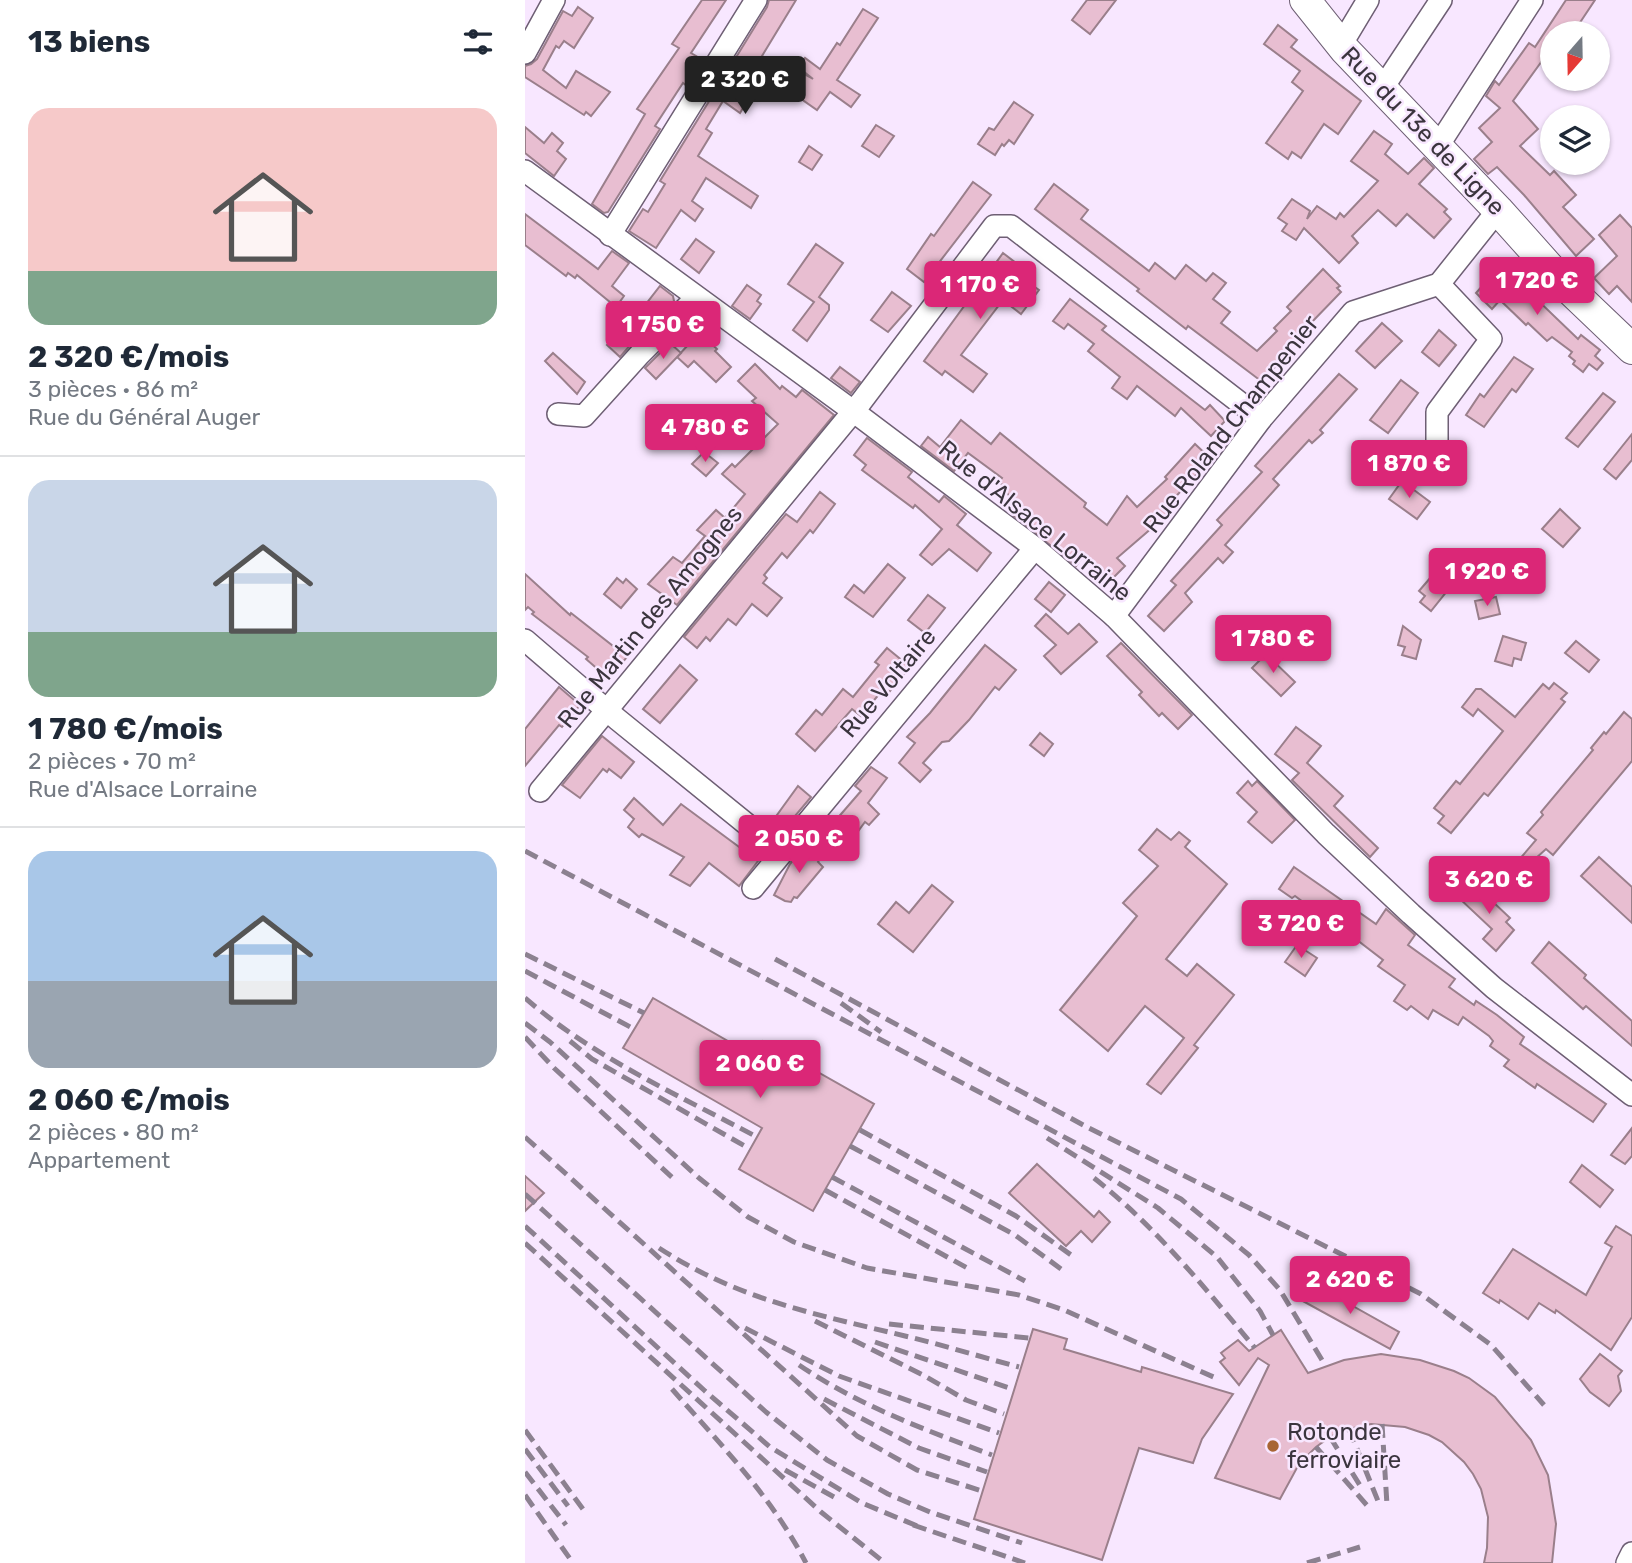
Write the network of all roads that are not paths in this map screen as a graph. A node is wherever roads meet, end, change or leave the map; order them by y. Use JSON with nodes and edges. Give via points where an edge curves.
{"nodes":[{"id":1,"x":554,"y":0,"type":"edge"},
{"id":2,"x":756,"y":0,"type":"edge"},
{"id":3,"x":1305,"y":0,"type":"edge"},
{"id":4,"x":1368,"y":0,"type":"edge"},
{"id":5,"x":1532,"y":0,"type":"edge"},
{"id":6,"x":1436,"y":2,"type":"edge"},
{"id":7,"x":1341,"y":45,"type":"junction"},
{"id":8,"x":525,"y":53,"type":"edge"},
{"id":9,"x":1382,"y":89,"type":"junction"},
{"id":10,"x":1438,"y":146,"type":"junction"},
{"id":11,"x":525,"y":171,"type":"edge"},
{"id":12,"x":1498,"y":210,"type":"junction"},
{"id":13,"x":610,"y":235,"type":"junction"},
{"id":14,"x":1439,"y":284,"type":"junction"},
{"id":15,"x":696,"y":298,"type":"junction"},
{"id":16,"x":1632,"y":349,"type":"edge"},
{"id":17,"x":853,"y":411,"type":"junction"},
{"id":18,"x":558,"y":414,"type":"dead end"},
{"id":19,"x":1261,"y":419,"type":"junction"},
{"id":20,"x":1437,"y":440,"type":"dead end"},
{"id":21,"x":1035,"y":548,"type":"junction"},
{"id":22,"x":1114,"y":616,"type":"junction"},
{"id":23,"x":525,"y":640,"type":"edge"},
{"id":24,"x":608,"y":710,"type":"junction"},
{"id":25,"x":540,"y":791,"type":"dead end"},
{"id":26,"x":781,"y":852,"type":"junction"},
{"id":27,"x":753,"y":888,"type":"dead end"},
{"id":28,"x":1632,"y":1095,"type":"edge"},
{"id":29,"x":1632,"y":1553,"type":"edge"},
{"id":30,"x":1627,"y":1563,"type":"edge"}],
"edges":[{"from":1,"to":8,"type":"street"},
{"from":2,"to":13,"type":"street"},
{"from":3,"to":7,"type":"main road","name":"Rue du 13e de Ligne"},
{"from":4,"to":7,"type":"street"},
{"from":5,"to":10,"type":"street"},
{"from":6,"to":9,"type":"street"},
{"from":7,"to":9,"type":"main road","name":"Rue du 13e de Ligne"},
{"from":9,"to":10,"type":"main road","name":"Rue du 13e de Ligne"},
{"from":10,"to":12,"type":"main road","name":"Rue du 13e de Ligne"},
{"from":11,"to":13,"type":"street","name":"Rue d'Alsace Lorraine"},
{"from":12,"to":14,"type":"street"},
{"from":12,"to":16,"type":"main road","name":"Rue du 13e de Ligne","via":[[1565,285]]},
{"from":13,"to":15,"type":"street","name":"Rue d'Alsace Lorraine"},
{"from":14,"to":19,"type":"street","name":"Rue Roland Champenier","via":[[1353,312]]},
{"from":14,"to":20,"type":"street","via":[[1491,339],[1437,412]]},
{"from":15,"to":17,"type":"street","name":"Rue d'Alsace Lorraine"},
{"from":15,"to":18,"type":"street","via":[[584,416]]},
{"from":17,"to":19,"type":"street","name":"Rue Martin des Amognes","via":[[994,226],[1011,226]]},
{"from":17,"to":21,"type":"street","name":"Rue d'Alsace Lorraine"},
{"from":17,"to":24,"type":"street","name":"Rue Martin des Amognes"},
{"from":19,"to":22,"type":"street","name":"Rue Roland Champenier"},
{"from":21,"to":22,"type":"street","name":"Rue d'Alsace Lorraine"},
{"from":21,"to":26,"type":"street","name":"Rue Voltaire"},
{"from":22,"to":28,"type":"street","name":"Rue d'Alsace Lorraine","via":[[1411,914],[1494,988]]},
{"from":23,"to":24,"type":"street"},
{"from":24,"to":25,"type":"street","name":"Rue Martin des Amognes"},
{"from":24,"to":26,"type":"street"},
{"from":26,"to":27,"type":"street","name":"Rue Voltaire"},
{"from":29,"to":30,"type":"street"}]}
